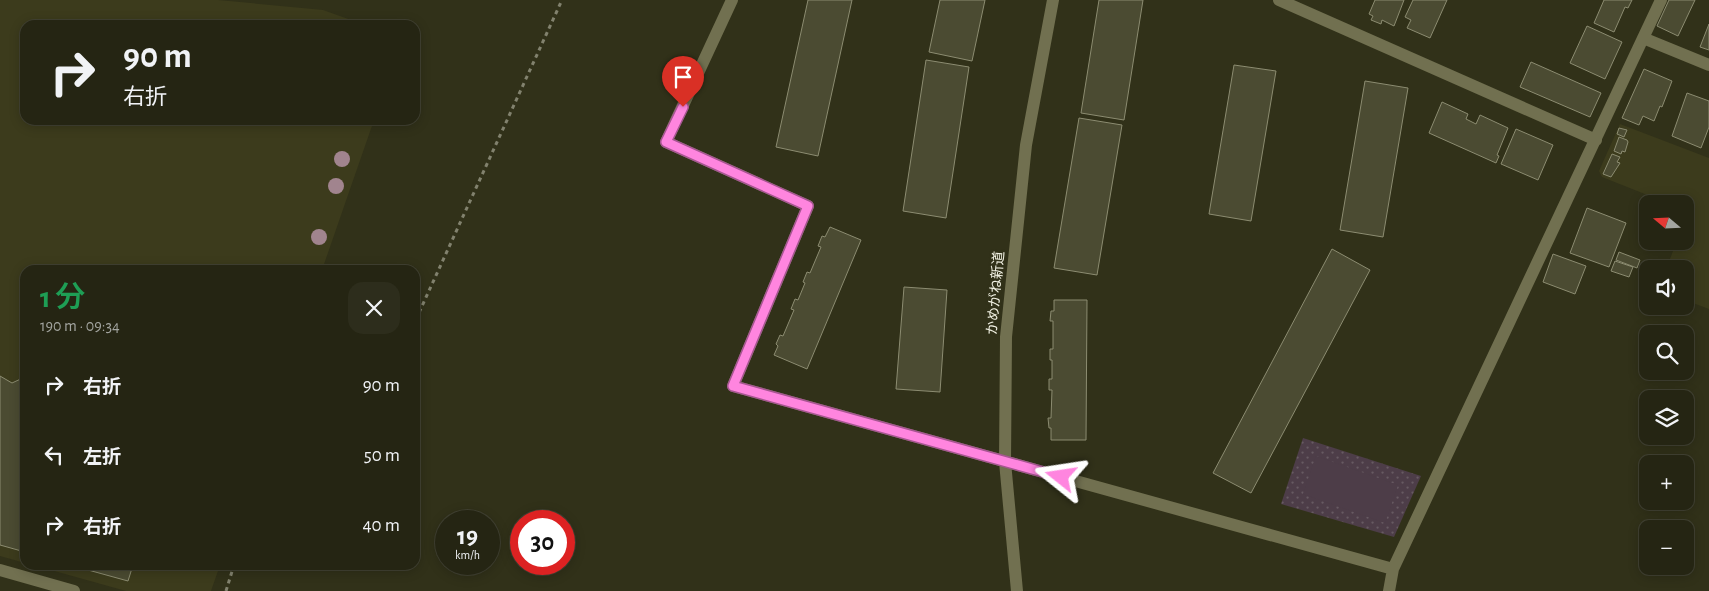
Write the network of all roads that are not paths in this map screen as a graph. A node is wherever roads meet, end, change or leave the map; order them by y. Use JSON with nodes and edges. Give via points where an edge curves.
{"nodes":[{"id":1,"x":732,"y":0,"type":"edge"},
{"id":2,"x":1053,"y":0,"type":"edge"},
{"id":3,"x":1279,"y":0,"type":"edge"},
{"id":4,"x":1661,"y":0,"type":"edge"},
{"id":5,"x":1643,"y":38,"type":"junction"},
{"id":6,"x":1709,"y":65,"type":"edge"},
{"id":7,"x":1596,"y":140,"type":"junction"},
{"id":8,"x":1005,"y":462,"type":"junction"},
{"id":9,"x":1394,"y":569,"type":"junction"},
{"id":10,"x":0,"y":570,"type":"edge"},
{"id":11,"x":74,"y":591,"type":"edge"},
{"id":12,"x":1016,"y":591,"type":"edge"},
{"id":13,"x":1389,"y":591,"type":"edge"}],
"edges":[{"from":1,"to":8,"type":"street","via":[[666,142],[808,206],[733,386]]},
{"from":2,"to":8,"type":"street","name":"かめがね新道","via":[[1026,145],[1013,257],[1006,337]]},
{"from":3,"to":7,"type":"street"},
{"from":4,"to":5,"type":"street"},
{"from":5,"to":6,"type":"street"},
{"from":5,"to":7,"type":"street"},
{"from":7,"to":9,"type":"street"},
{"from":8,"to":9,"type":"street"},
{"from":8,"to":12,"type":"street","name":"かめがね新道"},
{"from":9,"to":13,"type":"street"},
{"from":10,"to":11,"type":"street"}]}
